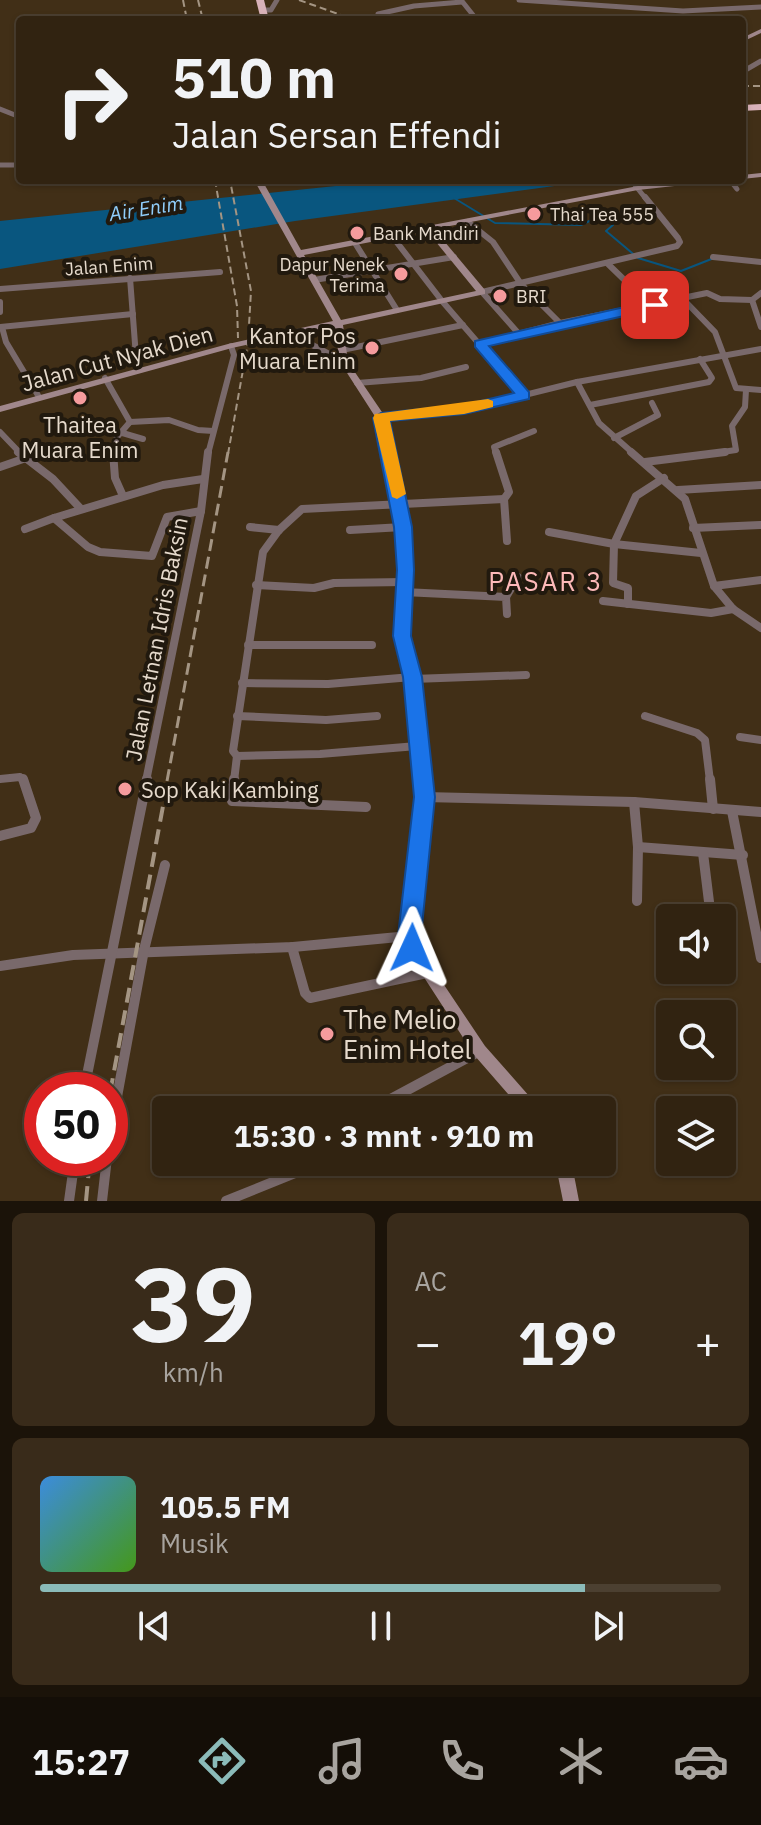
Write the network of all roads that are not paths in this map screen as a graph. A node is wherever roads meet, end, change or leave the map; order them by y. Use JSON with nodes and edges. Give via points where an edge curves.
{"nodes":[{"id":1,"x":260,"y":0,"type":"edge"},
{"id":2,"x":268,"y":0,"type":"edge"},
{"id":3,"x":277,"y":0,"type":"edge"},
{"id":4,"x":519,"y":0,"type":"edge"},
{"id":5,"x":650,"y":0,"type":"edge"},
{"id":6,"x":682,"y":0,"type":"edge"},
{"id":7,"x":742,"y":0,"type":"edge"},
{"id":8,"x":462,"y":1,"type":"edge"},
{"id":9,"x":571,"y":2,"type":"edge"},
{"id":10,"x":608,"y":3,"type":"edge"},
{"id":11,"x":761,"y":7,"type":"edge"},
{"id":12,"x":748,"y":8,"type":"junction"},
{"id":13,"x":649,"y":9,"type":"junction"},
{"id":14,"x":666,"y":10,"type":"junction"},
{"id":15,"x":683,"y":11,"type":"junction"},
{"id":16,"x":701,"y":11,"type":"junction"},
{"id":17,"x":267,"y":13,"type":"edge"},
{"id":18,"x":378,"y":14,"type":"dead end"},
{"id":19,"x":650,"y":16,"type":"edge"},
{"id":20,"x":667,"y":16,"type":"edge"},
{"id":21,"x":703,"y":16,"type":"edge"},
{"id":22,"x":260,"y":184,"type":"edge"},
{"id":23,"x":634,"y":184,"type":"edge"},
{"id":24,"x":674,"y":184,"type":"edge"},
{"id":25,"x":733,"y":184,"type":"edge"},
{"id":26,"x":638,"y":188,"type":"junction"},
{"id":27,"x":737,"y":189,"type":"dead end"},
{"id":28,"x":471,"y":222,"type":"junction"},
{"id":29,"x":430,"y":229,"type":"junction"},
{"id":30,"x":392,"y":236,"type":"junction"},
{"id":31,"x":355,"y":243,"type":"junction"},
{"id":32,"x":299,"y":253,"type":"junction"},
{"id":33,"x":454,"y":257,"type":"junction"},
{"id":34,"x":713,"y":257,"type":"dead end"},
{"id":35,"x":761,"y":262,"type":"edge"},
{"id":36,"x":415,"y":264,"type":"junction"},
{"id":37,"x":608,"y":264,"type":"junction"},
{"id":38,"x":373,"y":271,"type":"junction"},
{"id":39,"x":220,"y":272,"type":"dead end"},
{"id":40,"x":130,"y":278,"type":"junction"},
{"id":41,"x":314,"y":280,"type":"junction"},
{"id":42,"x":521,"y":284,"type":"junction"},
{"id":43,"x":0,"y":289,"type":"edge"},
{"id":44,"x":482,"y":292,"type":"junction"},
{"id":45,"x":761,"y":293,"type":"edge"},
{"id":46,"x":682,"y":298,"type":"junction"},
{"id":47,"x":752,"y":300,"type":"junction"},
{"id":48,"x":442,"y":301,"type":"junction"},
{"id":49,"x":0,"y":302,"type":"edge"},
{"id":50,"x":655,"y":305,"type":"junction"},
{"id":51,"x":397,"y":310,"type":"junction"},
{"id":52,"x":0,"y":312,"type":"edge"},
{"id":53,"x":133,"y":314,"type":"junction"},
{"id":54,"x":338,"y":323,"type":"junction"},
{"id":55,"x":560,"y":323,"type":"junction"},
{"id":56,"x":463,"y":325,"type":"junction"},
{"id":57,"x":1,"y":327,"type":"edge"},
{"id":58,"x":761,"y":327,"type":"edge"},
{"id":59,"x":290,"y":333,"type":"junction"},
{"id":60,"x":519,"y":334,"type":"junction"},
{"id":61,"x":3,"y":343,"type":"edge"},
{"id":62,"x":480,"y":344,"type":"junction"},
{"id":63,"x":231,"y":346,"type":"junction"},
{"id":64,"x":761,"y":349,"type":"edge"},
{"id":65,"x":725,"y":355,"type":"junction"},
{"id":66,"x":343,"y":356,"type":"junction"},
{"id":67,"x":700,"y":359,"type":"junction"},
{"id":68,"x":466,"y":367,"type":"dead end"},
{"id":69,"x":137,"y":370,"type":"junction"},
{"id":70,"x":105,"y":378,"type":"junction"},
{"id":71,"x":577,"y":382,"type":"junction"},
{"id":72,"x":357,"y":383,"type":"junction"},
{"id":73,"x":746,"y":390,"type":"junction"},
{"id":74,"x":761,"y":390,"type":"edge"},
{"id":75,"x":524,"y":396,"type":"junction"},
{"id":76,"x":39,"y":397,"type":"junction"},
{"id":77,"x":652,"y":403,"type":"dead end"},
{"id":78,"x":590,"y":405,"type":"junction"},
{"id":79,"x":0,"y":409,"type":"edge"},
{"id":80,"x":381,"y":418,"type":"junction"},
{"id":81,"x":130,"y":422,"type":"junction"},
{"id":82,"x":213,"y":431,"type":"junction"},
{"id":83,"x":534,"y":431,"type":"dead end"},
{"id":84,"x":0,"y":432,"type":"edge"},
{"id":85,"x":119,"y":432,"type":"junction"},
{"id":86,"x":614,"y":438,"type":"junction"},
{"id":87,"x":143,"y":439,"type":"dead end"},
{"id":88,"x":26,"y":458,"type":"junction"},
{"id":89,"x":645,"y":462,"type":"junction"},
{"id":90,"x":0,"y":467,"type":"edge"},
{"id":91,"x":157,"y":475,"type":"dead end"},
{"id":92,"x":664,"y":478,"type":"junction"},
{"id":93,"x":203,"y":479,"type":"junction"},
{"id":94,"x":163,"y":485,"type":"junction"},
{"id":95,"x":761,"y":485,"type":"edge"},
{"id":96,"x":678,"y":490,"type":"junction"},
{"id":97,"x":123,"y":496,"type":"junction"},
{"id":98,"x":504,"y":499,"type":"junction"},
{"id":99,"x":400,"y":504,"type":"junction"},
{"id":100,"x":80,"y":508,"type":"junction"},
{"id":101,"x":201,"y":511,"type":"junction"},
{"id":102,"x":54,"y":518,"type":"junction"},
{"id":103,"x":760,"y":525,"type":"edge"},
{"id":104,"x":250,"y":527,"type":"dead end"},
{"id":105,"x":403,"y":527,"type":"junction"},
{"id":106,"x":693,"y":528,"type":"junction"},
{"id":107,"x":25,"y":529,"type":"dead end"},
{"id":108,"x":279,"y":530,"type":"junction"},
{"id":109,"x":350,"y":530,"type":"dead end"},
{"id":110,"x":549,"y":532,"type":"dead end"},
{"id":111,"x":507,"y":541,"type":"dead end"},
{"id":112,"x":614,"y":544,"type":"junction"},
{"id":113,"x":701,"y":553,"type":"junction"},
{"id":114,"x":518,"y":577,"type":"dead end"},
{"id":115,"x":761,"y":580,"type":"edge"},
{"id":116,"x":256,"y":585,"type":"junction"},
{"id":117,"x":714,"y":586,"type":"junction"},
{"id":118,"x":404,"y":587,"type":"junction"},
{"id":119,"x":506,"y":597,"type":"junction"},
{"id":120,"x":603,"y":601,"type":"dead end"},
{"id":121,"x":628,"y":604,"type":"junction"},
{"id":122,"x":733,"y":609,"type":"junction"},
{"id":123,"x":507,"y":614,"type":"dead end"},
{"id":124,"x":761,"y":628,"type":"edge"},
{"id":125,"x":248,"y":645,"type":"junction"},
{"id":126,"x":372,"y":645,"type":"dead end"},
{"id":127,"x":526,"y":675,"type":"dead end"},
{"id":128,"x":412,"y":678,"type":"junction"},
{"id":129,"x":242,"y":683,"type":"junction"},
{"id":130,"x":237,"y":716,"type":"junction"},
{"id":131,"x":377,"y":716,"type":"dead end"},
{"id":132,"x":645,"y":716,"type":"dead end"},
{"id":133,"x":740,"y":737,"type":"dead end"},
{"id":134,"x":761,"y":740,"type":"edge"},
{"id":135,"x":417,"y":746,"type":"junction"},
{"id":136,"x":237,"y":756,"type":"junction"},
{"id":137,"x":0,"y":779,"type":"edge"},
{"id":138,"x":424,"y":797,"type":"junction"},
{"id":139,"x":634,"y":802,"type":"junction"},
{"id":140,"x":366,"y":807,"type":"dead end"},
{"id":141,"x":713,"y":809,"type":"junction"},
{"id":142,"x":732,"y":811,"type":"junction"},
{"id":143,"x":761,"y":812,"type":"edge"},
{"id":144,"x":0,"y":836,"type":"edge"},
{"id":145,"x":638,"y":847,"type":"junction"},
{"id":146,"x":703,"y":853,"type":"junction"},
{"id":147,"x":743,"y":855,"type":"junction"},
{"id":148,"x":165,"y":865,"type":"dead end"},
{"id":149,"x":637,"y":901,"type":"dead end"},
{"id":150,"x":709,"y":904,"type":"edge"},
{"id":151,"x":409,"y":936,"type":"junction"},
{"id":152,"x":292,"y":947,"type":"junction"},
{"id":153,"x":144,"y":950,"type":"junction"},
{"id":154,"x":111,"y":951,"type":"junction"},
{"id":155,"x":761,"y":958,"type":"edge"},
{"id":156,"x":0,"y":966,"type":"edge"},
{"id":157,"x":427,"y":973,"type":"junction"},
{"id":158,"x":480,"y":1051,"type":"junction"},
{"id":159,"x":87,"y":1072,"type":"edge"},
{"id":160,"x":122,"y":1072,"type":"edge"},
{"id":161,"x":396,"y":1096,"type":"edge"},
{"id":162,"x":520,"y":1096,"type":"edge"},
{"id":163,"x":72,"y":1176,"type":"edge"},
{"id":164,"x":105,"y":1176,"type":"edge"},
{"id":165,"x":288,"y":1176,"type":"edge"},
{"id":166,"x":566,"y":1176,"type":"edge"},
{"id":167,"x":69,"y":1201,"type":"edge"},
{"id":168,"x":102,"y":1201,"type":"edge"},
{"id":169,"x":226,"y":1201,"type":"edge"},
{"id":170,"x":571,"y":1201,"type":"edge"}],
"edges":[{"from":1,"to":17,"type":"highway"},
{"from":2,"to":17,"type":"highway"},
{"from":3,"to":17,"type":"street"},
{"from":4,"to":9,"type":"street"},
{"from":5,"to":13,"type":"street"},
{"from":6,"to":15,"type":"street"},
{"from":7,"to":12,"type":"street"},
{"from":8,"to":18,"type":"street"},
{"from":9,"to":10,"type":"street"},
{"from":10,"to":13,"type":"street"},
{"from":11,"to":12,"type":"street"},
{"from":12,"to":16,"type":"street"},
{"from":13,"to":14,"type":"street"},
{"from":13,"to":19,"type":"street"},
{"from":14,"to":15,"type":"street"},
{"from":14,"to":20,"type":"street"},
{"from":15,"to":16,"type":"street"},
{"from":16,"to":21,"type":"street"},
{"from":22,"to":32,"type":"main road"},
{"from":23,"to":26,"type":"street"},
{"from":24,"to":26,"type":"main road"},
{"from":25,"to":27,"type":"street"},
{"from":26,"to":28,"type":"main road"},
{"from":26,"to":37,"type":"street","via":[[680,242]]},
{"from":28,"to":29,"type":"main road"},
{"from":28,"to":42,"type":"street","via":[[493,242]]},
{"from":29,"to":30,"type":"main road"},
{"from":29,"to":33,"type":"main road"},
{"from":30,"to":31,"type":"main road"},
{"from":30,"to":36,"type":"street"},
{"from":31,"to":32,"type":"main road"},
{"from":31,"to":38,"type":"street"},
{"from":32,"to":41,"type":"main road"},
{"from":33,"to":36,"type":"street"},
{"from":33,"to":44,"type":"main road"},
{"from":34,"to":35,"type":"street"},
{"from":36,"to":38,"type":"street"},
{"from":36,"to":48,"type":"street"},
{"from":37,"to":42,"type":"street"},
{"from":37,"to":50,"type":"street"},
{"from":38,"to":41,"type":"street"},
{"from":38,"to":51,"type":"street"},
{"from":39,"to":40,"type":"street","name":"Jalan Enim"},
{"from":40,"to":43,"type":"street","name":"Jalan Enim"},
{"from":40,"to":53,"type":"street"},
{"from":41,"to":54,"type":"main road"},
{"from":42,"to":44,"type":"street"},
{"from":42,"to":55,"type":"street"},
{"from":44,"to":48,"type":"main road","name":"Jalan Cut Nyak Dien"},
{"from":44,"to":60,"type":"street"},
{"from":45,"to":47,"type":"street"},
{"from":46,"to":47,"type":"street","via":[[707,293]]},
{"from":46,"to":50,"type":"street"},
{"from":46,"to":65,"type":"street","via":[[715,332]]},
{"from":47,"to":58,"type":"street"},
{"from":48,"to":51,"type":"main road","name":"Jalan Cut Nyak Dien"},
{"from":48,"to":56,"type":"street"},
{"from":49,"to":52,"type":"street"},
{"from":50,"to":55,"type":"street"},
{"from":51,"to":54,"type":"main road","name":"Jalan Cut Nyak Dien"},
{"from":53,"to":57,"type":"street"},
{"from":53,"to":69,"type":"street"},
{"from":54,"to":59,"type":"main road","name":"Jalan Cut Nyak Dien"},
{"from":54,"to":66,"type":"main road"},
{"from":55,"to":60,"type":"street"},
{"from":56,"to":62,"type":"street"},
{"from":56,"to":66,"type":"street"},
{"from":57,"to":61,"type":"street"},
{"from":59,"to":63,"type":"main road","name":"Jalan Cut Nyak Dien"},
{"from":59,"to":66,"type":"street"},
{"from":60,"to":62,"type":"street"},
{"from":61,"to":76,"type":"street"},
{"from":62,"to":75,"type":"street"},
{"from":63,"to":69,"type":"main road","name":"Jalan Cut Nyak Dien"},
{"from":63,"to":82,"type":"street","via":[[234,355]]},
{"from":64,"to":65,"type":"street"},
{"from":65,"to":67,"type":"street"},
{"from":65,"to":73,"type":"street","via":[[735,386]]},
{"from":66,"to":72,"type":"main road"},
{"from":67,"to":71,"type":"street"},
{"from":67,"to":78,"type":"street","via":[[712,378],[709,382]]},
{"from":68,"to":72,"type":"street","via":[[421,378]]},
{"from":69,"to":70,"type":"main road","name":"Jalan Cut Nyak Dien"},
{"from":70,"to":76,"type":"main road","name":"Jalan Cut Nyak Dien"},
{"from":70,"to":81,"type":"street"},
{"from":71,"to":75,"type":"street"},
{"from":71,"to":78,"type":"street"},
{"from":72,"to":80,"type":"main road"},
{"from":73,"to":74,"type":"street"},
{"from":73,"to":89,"type":"street","via":[[746,404],[732,426],[736,450]]},
{"from":75,"to":80,"type":"street","via":[[464,410]]},
{"from":76,"to":79,"type":"main road","name":"Jalan Cut Nyak Dien"},
{"from":77,"to":86,"type":"street","via":[[658,415]]},
{"from":78,"to":86,"type":"street"},
{"from":80,"to":99,"type":"main road"},
{"from":81,"to":82,"type":"street","via":[[169,420]]},
{"from":81,"to":85,"type":"street"},
{"from":82,"to":93,"type":"street"},
{"from":83,"to":98,"type":"street","via":[[494,447],[509,492]]},
{"from":84,"to":88,"type":"street"},
{"from":85,"to":87,"type":"street"},
{"from":85,"to":97,"type":"street","via":[[113,482]]},
{"from":86,"to":89,"type":"street"},
{"from":88,"to":90,"type":"street"},
{"from":88,"to":100,"type":"street"},
{"from":89,"to":92,"type":"street"},
{"from":91,"to":94,"type":"street"},
{"from":92,"to":96,"type":"street"},
{"from":92,"to":112,"type":"street","via":[[639,493]]},
{"from":93,"to":94,"type":"street"},
{"from":93,"to":101,"type":"street"},
{"from":94,"to":97,"type":"street"},
{"from":95,"to":96,"type":"street"},
{"from":96,"to":106,"type":"street"},
{"from":97,"to":100,"type":"street"},
{"from":98,"to":99,"type":"street"},
{"from":98,"to":111,"type":"street"},
{"from":99,"to":105,"type":"main road"},
{"from":99,"to":108,"type":"street","via":[[302,509]]},
{"from":100,"to":102,"type":"street"},
{"from":101,"to":102,"type":"street","name":"Jalan Letnan Idris Baksin","via":[[167,517],[152,556],[100,552]]},
{"from":101,"to":154,"type":"street","name":"Jalan Letnan Idris Baksin"},
{"from":102,"to":107,"type":"street"},
{"from":103,"to":106,"type":"street"},
{"from":104,"to":108,"type":"street"},
{"from":105,"to":109,"type":"street"},
{"from":105,"to":118,"type":"main road"},
{"from":106,"to":113,"type":"street"},
{"from":108,"to":116,"type":"street","via":[[263,552]]},
{"from":110,"to":112,"type":"street"},
{"from":112,"to":113,"type":"street"},
{"from":112,"to":121,"type":"street","via":[[613,583],[628,588]]},
{"from":113,"to":117,"type":"street"},
{"from":114,"to":119,"type":"street"},
{"from":115,"to":117,"type":"street"},
{"from":116,"to":118,"type":"street"},
{"from":116,"to":125,"type":"street"},
{"from":117,"to":122,"type":"street"},
{"from":118,"to":119,"type":"street"},
{"from":118,"to":128,"type":"main road","via":[[402,636]]},
{"from":119,"to":123,"type":"street"},
{"from":120,"to":121,"type":"street"},
{"from":121,"to":122,"type":"street","via":[[711,613]]},
{"from":122,"to":124,"type":"street"},
{"from":125,"to":126,"type":"street"},
{"from":125,"to":129,"type":"street"},
{"from":127,"to":128,"type":"street"},
{"from":128,"to":129,"type":"street"},
{"from":128,"to":135,"type":"main road"},
{"from":129,"to":130,"type":"street"},
{"from":130,"to":131,"type":"street"},
{"from":130,"to":136,"type":"street"},
{"from":132,"to":141,"type":"street","via":[[705,740]]},
{"from":133,"to":134,"type":"street"},
{"from":135,"to":136,"type":"street"},
{"from":135,"to":138,"type":"main road"},
{"from":136,"to":140,"type":"street","via":[[232,801]]},
{"from":137,"to":144,"type":"street","via":[[24,780],[36,818],[31,828]]},
{"from":138,"to":139,"type":"street"},
{"from":138,"to":151,"type":"main road"},
{"from":139,"to":141,"type":"street"},
{"from":139,"to":145,"type":"street"},
{"from":141,"to":142,"type":"street"},
{"from":142,"to":143,"type":"street"},
{"from":142,"to":147,"type":"street"},
{"from":145,"to":146,"type":"street"},
{"from":145,"to":149,"type":"street"},
{"from":146,"to":147,"type":"street"},
{"from":146,"to":150,"type":"street"},
{"from":147,"to":155,"type":"street"},
{"from":148,"to":153,"type":"street"},
{"from":151,"to":152,"type":"street"},
{"from":151,"to":157,"type":"main road"},
{"from":152,"to":153,"type":"street"},
{"from":152,"to":157,"type":"street","via":[[310,998]]},
{"from":153,"to":154,"type":"street"},
{"from":153,"to":160,"type":"street"},
{"from":154,"to":156,"type":"street"},
{"from":154,"to":159,"type":"street","name":"Jalan Letnan Idris Baksin"},
{"from":157,"to":158,"type":"main road"},
{"from":158,"to":161,"type":"street"},
{"from":158,"to":162,"type":"main road"},
{"from":163,"to":167,"type":"street"},
{"from":164,"to":168,"type":"street"},
{"from":165,"to":169,"type":"street"},
{"from":166,"to":170,"type":"main road"}]}
